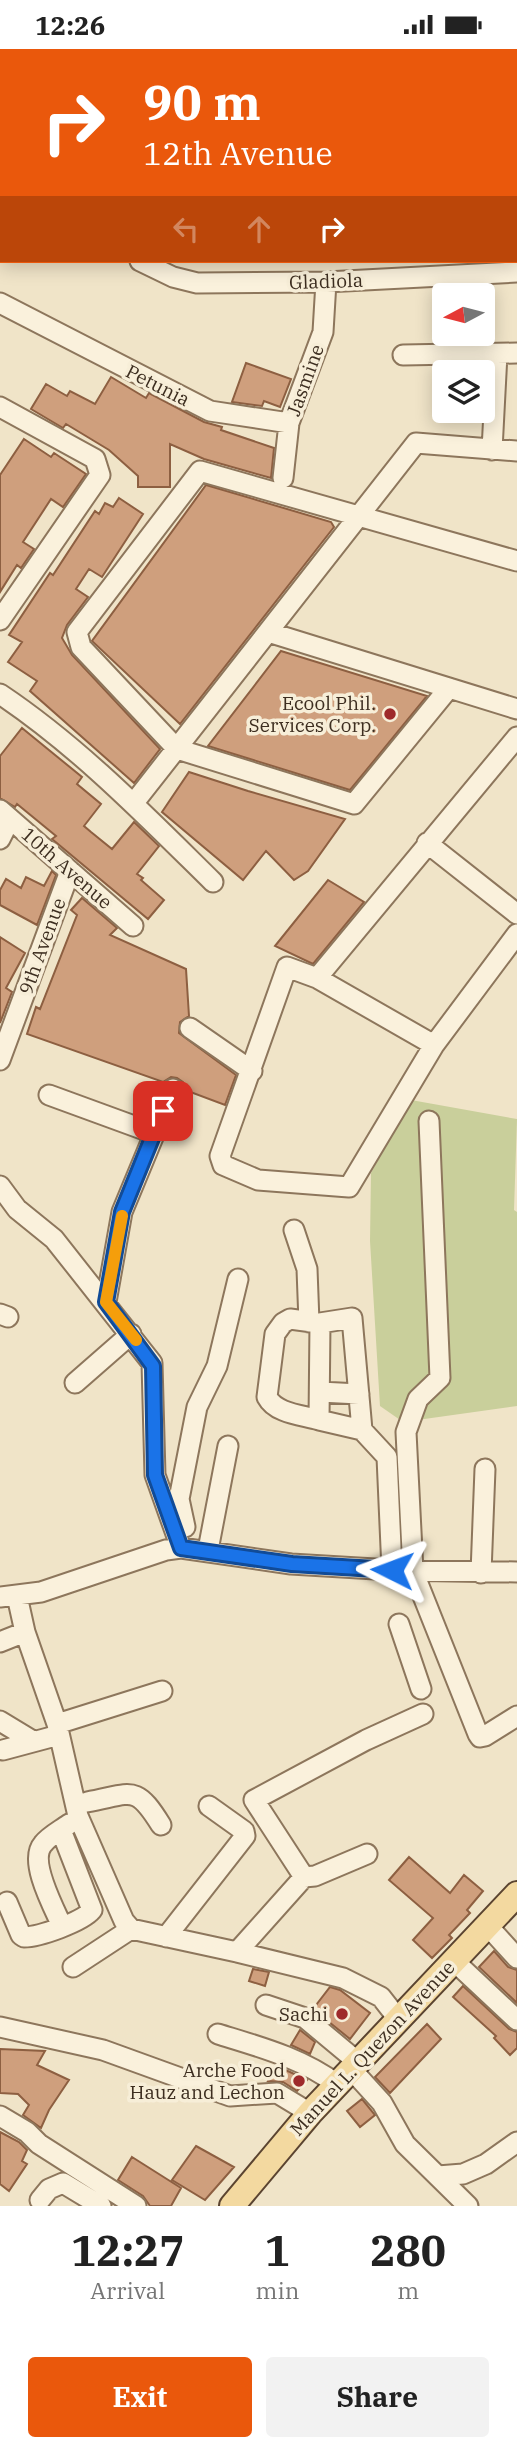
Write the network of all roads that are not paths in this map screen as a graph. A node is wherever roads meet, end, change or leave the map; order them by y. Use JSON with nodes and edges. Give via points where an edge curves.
{"nodes":[{"id":1,"x":144,"y":263,"type":"edge"},
{"id":2,"x":517,"y":272,"type":"edge"},
{"id":3,"x":327,"y":282,"type":"junction"},
{"id":4,"x":0,"y":303,"type":"edge"},
{"id":5,"x":507,"y":353,"type":"edge"},
{"id":6,"x":403,"y":355,"type":"dead end"},
{"id":7,"x":3,"y":413,"type":"edge"},
{"id":8,"x":289,"y":423,"type":"junction"},
{"id":9,"x":492,"y":450,"type":"junction"},
{"id":10,"x":517,"y":451,"type":"edge"},
{"id":11,"x":283,"y":478,"type":"dead end"},
{"id":12,"x":358,"y":516,"type":"junction"},
{"id":13,"x":517,"y":561,"type":"edge"},
{"id":14,"x":0,"y":620,"type":"edge"},
{"id":15,"x":268,"y":632,"type":"junction"},
{"id":16,"x":449,"y":688,"type":"junction"},
{"id":17,"x":0,"y":694,"type":"edge"},
{"id":18,"x":517,"y":709,"type":"edge"},
{"id":19,"x":517,"y":737,"type":"edge"},
{"id":20,"x":177,"y":749,"type":"junction"},
{"id":21,"x":132,"y":804,"type":"junction"},
{"id":22,"x":5,"y":815,"type":"edge"},
{"id":23,"x":0,"y":839,"type":"edge"},
{"id":24,"x":427,"y":842,"type":"junction"},
{"id":25,"x":70,"y":871,"type":"junction"},
{"id":26,"x":213,"y":882,"type":"dead end"},
{"id":27,"x":517,"y":914,"type":"edge"},
{"id":28,"x":133,"y":926,"type":"dead end"},
{"id":29,"x":517,"y":934,"type":"edge"},
{"id":30,"x":317,"y":978,"type":"junction"},
{"id":31,"x":190,"y":1028,"type":"dead end"},
{"id":32,"x":434,"y":1045,"type":"junction"},
{"id":33,"x":2,"y":1047,"type":"edge"},
{"id":34,"x":252,"y":1071,"type":"junction"},
{"id":35,"x":173,"y":1089,"type":"dead end"},
{"id":36,"x":49,"y":1095,"type":"dead end"},
{"id":37,"x":429,"y":1121,"type":"dead end"},
{"id":38,"x":153,"y":1133,"type":"junction"},
{"id":39,"x":0,"y":1186,"type":"edge"},
{"id":40,"x":294,"y":1230,"type":"dead end"},
{"id":41,"x":238,"y":1279,"type":"dead end"},
{"id":42,"x":106,"y":1302,"type":"junction"},
{"id":43,"x":315,"y":1322,"type":"junction"},
{"id":44,"x":131,"y":1334,"type":"junction"},
{"id":45,"x":75,"y":1383,"type":"dead end"},
{"id":46,"x":320,"y":1392,"type":"junction"},
{"id":47,"x":359,"y":1394,"type":"junction"},
{"id":48,"x":319,"y":1420,"type":"junction"},
{"id":49,"x":362,"y":1430,"type":"junction"},
{"id":50,"x":228,"y":1446,"type":"dead end"},
{"id":51,"x":485,"y":1469,"type":"dead end"},
{"id":52,"x":193,"y":1549,"type":"junction"},
{"id":53,"x":392,"y":1570,"type":"junction"},
{"id":54,"x":413,"y":1571,"type":"junction"},
{"id":55,"x":517,"y":1572,"type":"edge"},
{"id":56,"x":481,"y":1573,"type":"junction"},
{"id":57,"x":9,"y":1596,"type":"edge"},
{"id":58,"x":436,"y":1631,"type":"junction"},
{"id":59,"x":25,"y":1632,"type":"junction"},
{"id":60,"x":0,"y":1642,"type":"edge"},
{"id":61,"x":421,"y":1689,"type":"dead end"},
{"id":62,"x":162,"y":1691,"type":"dead end"},
{"id":63,"x":423,"y":1714,"type":"dead end"},
{"id":64,"x":517,"y":1716,"type":"edge"},
{"id":65,"x":0,"y":1721,"type":"edge"},
{"id":66,"x":58,"y":1729,"type":"junction"},
{"id":67,"x":33,"y":1741,"type":"junction"},
{"id":68,"x":3,"y":1750,"type":"dead end"},
{"id":69,"x":80,"y":1765,"type":"dead end"},
{"id":70,"x":209,"y":1806,"type":"dead end"},
{"id":71,"x":82,"y":1809,"type":"junction"},
{"id":72,"x":161,"y":1825,"type":"dead end"},
{"id":73,"x":61,"y":1830,"type":"junction"},
{"id":74,"x":367,"y":1854,"type":"dead end"},
{"id":75,"x":304,"y":1877,"type":"junction"},
{"id":76,"x":517,"y":1894,"type":"edge"},
{"id":77,"x":8,"y":1902,"type":"dead end"},
{"id":78,"x":487,"y":1925,"type":"junction"},
{"id":79,"x":62,"y":1926,"type":"junction"},
{"id":80,"x":131,"y":1929,"type":"junction"},
{"id":81,"x":166,"y":1937,"type":"junction"},
{"id":82,"x":237,"y":1952,"type":"junction"},
{"id":83,"x":517,"y":1958,"type":"edge"},
{"id":84,"x":454,"y":1961,"type":"junction"},
{"id":85,"x":73,"y":1967,"type":"dead end"},
{"id":86,"x":266,"y":2005,"type":"dead end"},
{"id":87,"x":399,"y":2020,"type":"junction"},
{"id":88,"x":517,"y":2020,"type":"edge"},
{"id":89,"x":0,"y":2027,"type":"edge"},
{"id":90,"x":218,"y":2034,"type":"dead end"},
{"id":91,"x":350,"y":2073,"type":"junction"},
{"id":92,"x":310,"y":2113,"type":"junction"},
{"id":93,"x":0,"y":2116,"type":"edge"},
{"id":94,"x":517,"y":2142,"type":"edge"},
{"id":95,"x":438,"y":2176,"type":"junction"},
{"id":96,"x":40,"y":2200,"type":"dead end"},
{"id":97,"x":101,"y":2206,"type":"edge"},
{"id":98,"x":136,"y":2206,"type":"edge"},
{"id":99,"x":232,"y":2206,"type":"edge"},
{"id":100,"x":468,"y":2206,"type":"edge"}],
"edges":[{"from":1,"to":3,"type":"street","name":"Gladiola","via":[[197,283]]},
{"from":2,"to":3,"type":"street","name":"Gladiola"},
{"from":3,"to":8,"type":"street","name":"Jasmine","via":[[323,332]]},
{"from":4,"to":8,"type":"street","name":"Petunia","via":[[210,411]]},
{"from":5,"to":6,"type":"street"},
{"from":5,"to":9,"type":"street"},
{"from":7,"to":14,"type":"street","via":[[95,459],[100,475]]},
{"from":8,"to":11,"type":"street","name":"Jasmine"},
{"from":9,"to":10,"type":"street"},
{"from":9,"to":12,"type":"street","via":[[416,443]]},
{"from":12,"to":13,"type":"street"},
{"from":12,"to":15,"type":"street"},
{"from":12,"to":20,"type":"street","via":[[200,471],[77,632],[81,647]]},
{"from":15,"to":16,"type":"street"},
{"from":15,"to":20,"type":"street"},
{"from":16,"to":18,"type":"street"},
{"from":16,"to":20,"type":"street","via":[[354,804]]},
{"from":17,"to":21,"type":"street","via":[[29,713]]},
{"from":19,"to":24,"type":"street"},
{"from":20,"to":21,"type":"street"},
{"from":21,"to":26,"type":"street"},
{"from":22,"to":23,"type":"street"},
{"from":22,"to":25,"type":"street","name":"10th Avenue"},
{"from":24,"to":27,"type":"street"},
{"from":24,"to":30,"type":"street"},
{"from":25,"to":28,"type":"street","name":"10th Avenue"},
{"from":25,"to":33,"type":"street","name":"9th Avenue"},
{"from":29,"to":32,"type":"street"},
{"from":30,"to":32,"type":"street"},
{"from":30,"to":34,"type":"street","via":[[287,967]]},
{"from":31,"to":34,"type":"street"},
{"from":32,"to":34,"type":"street","via":[[349,1187],[258,1180],[223,1165],[220,1156]]},
{"from":35,"to":38,"type":"street"},
{"from":36,"to":38,"type":"street"},
{"from":37,"to":54,"type":"street","via":[[440,1378],[418,1399],[406,1432]]},
{"from":38,"to":42,"type":"street","via":[[122,1212]]},
{"from":39,"to":42,"type":"street","via":[[17,1209],[54,1239]]},
{"from":40,"to":43,"type":"street","via":[[307,1269]]},
{"from":41,"to":52,"type":"street","via":[[218,1366],[197,1407],[179,1499]]},
{"from":42,"to":44,"type":"street"},
{"from":43,"to":46,"type":"street"},
{"from":43,"to":47,"type":"street","via":[[352,1318]]},
{"from":43,"to":48,"type":"street","via":[[290,1319],[275,1334],[267,1397],[280,1409]]},
{"from":44,"to":45,"type":"street"},
{"from":44,"to":52,"type":"street","via":[[153,1366],[155,1475]]},
{"from":46,"to":47,"type":"street"},
{"from":46,"to":48,"type":"street"},
{"from":47,"to":49,"type":"street"},
{"from":48,"to":49,"type":"street"},
{"from":49,"to":53,"type":"street","via":[[387,1457]]},
{"from":50,"to":52,"type":"street"},
{"from":51,"to":56,"type":"street"},
{"from":52,"to":53,"type":"street","via":[[292,1564]]},
{"from":52,"to":57,"type":"street","via":[[166,1550],[70,1583]]},
{"from":53,"to":54,"type":"street"},
{"from":54,"to":56,"type":"street"},
{"from":54,"to":58,"type":"street"},
{"from":55,"to":56,"type":"street"},
{"from":57,"to":59,"type":"street"},
{"from":58,"to":61,"type":"street","via":[[402,1633]]},
{"from":58,"to":64,"type":"street","via":[[480,1737]]},
{"from":59,"to":60,"type":"street"},
{"from":59,"to":66,"type":"street"},
{"from":62,"to":66,"type":"street"},
{"from":63,"to":75,"type":"street","via":[[366,1739],[254,1800]]},
{"from":65,"to":67,"type":"street"},
{"from":66,"to":67,"type":"street"},
{"from":66,"to":71,"type":"street"},
{"from":67,"to":68,"type":"street"},
{"from":69,"to":71,"type":"street"},
{"from":70,"to":81,"type":"street","via":[[245,1835]]},
{"from":71,"to":72,"type":"street","via":[[133,1794],[141,1796]]},
{"from":71,"to":73,"type":"street"},
{"from":71,"to":80,"type":"street"},
{"from":73,"to":79,"type":"street","via":[[42,1844],[37,1856]]},
{"from":73,"to":79,"type":"street","via":[[92,1910]]},
{"from":74,"to":75,"type":"street"},
{"from":75,"to":82,"type":"street"},
{"from":76,"to":78,"type":"main road","name":"Manuel L. Quezon Avenue"},
{"from":77,"to":79,"type":"street","via":[[24,1937]]},
{"from":78,"to":83,"type":"street"},
{"from":78,"to":84,"type":"main road","name":"Manuel L. Quezon Avenue"},
{"from":80,"to":81,"type":"street"},
{"from":80,"to":85,"type":"street"},
{"from":81,"to":82,"type":"street"},
{"from":82,"to":87,"type":"street","via":[[351,1982],[381,1997]]},
{"from":84,"to":87,"type":"main road","name":"Manuel L. Quezon Avenue"},
{"from":84,"to":88,"type":"street"},
{"from":86,"to":91,"type":"street","via":[[305,2018]]},
{"from":87,"to":91,"type":"main road","name":"Manuel L. Quezon Avenue"},
{"from":89,"to":92,"type":"street","via":[[103,2050],[230,2096],[276,2093]]},
{"from":90,"to":91,"type":"street","via":[[321,2072]]},
{"from":91,"to":92,"type":"main road","name":"Manuel L. Quezon Avenue"},
{"from":91,"to":95,"type":"street","via":[[382,2103],[405,2144]]},
{"from":92,"to":99,"type":"main road","name":"Manuel L. Quezon Avenue"},
{"from":93,"to":98,"type":"street"},
{"from":94,"to":95,"type":"street","via":[[463,2174]]},
{"from":95,"to":100,"type":"street"},
{"from":96,"to":97,"type":"street","via":[[63,2183]]}]}
